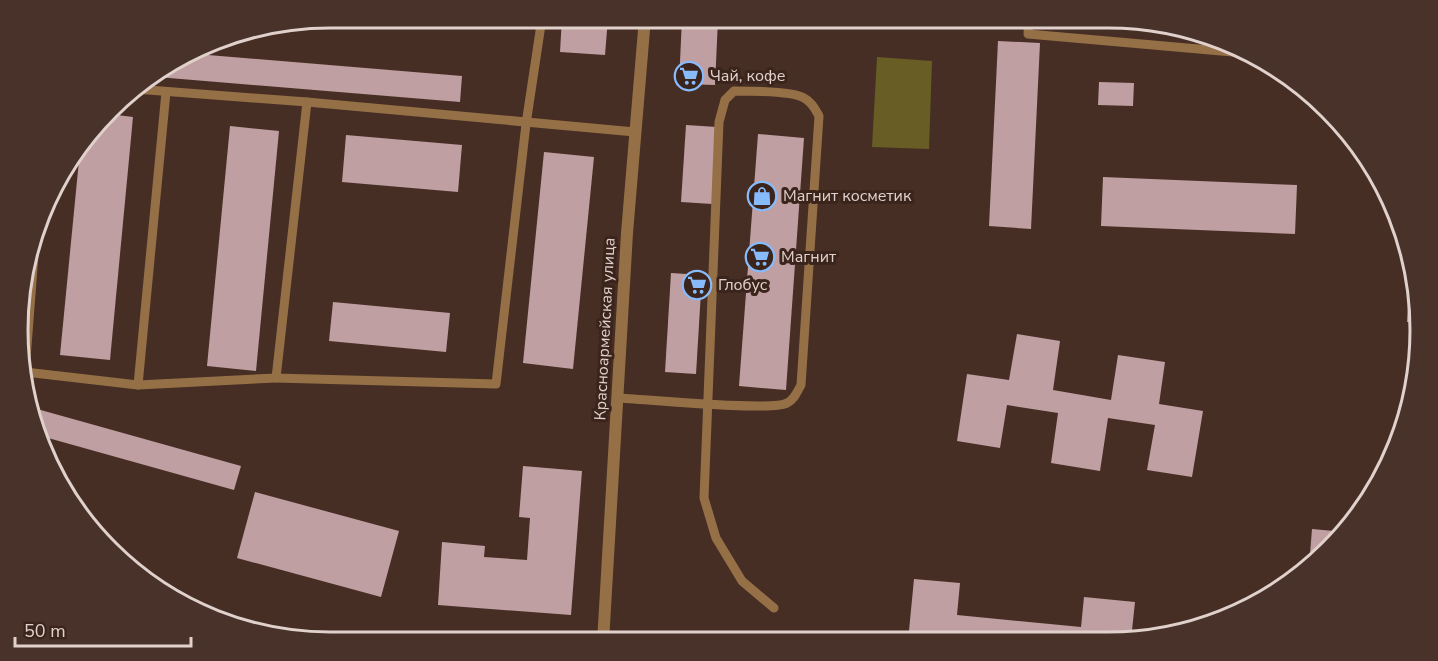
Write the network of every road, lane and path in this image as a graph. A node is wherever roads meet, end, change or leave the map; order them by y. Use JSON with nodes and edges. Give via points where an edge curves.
{"nodes":[{"id":1,"x":540,"y":28,"type":"edge"},
{"id":2,"x":644,"y":28,"type":"edge"},
{"id":3,"x":1028,"y":28,"type":"edge"},
{"id":4,"x":1223,"y":51,"type":"edge"},
{"id":5,"x":148,"y":90,"type":"edge"},
{"id":6,"x":166,"y":92,"type":"junction"},
{"id":7,"x":307,"y":102,"type":"junction"},
{"id":8,"x":526,"y":124,"type":"junction"},
{"id":9,"x":635,"y":132,"type":"junction"},
{"id":10,"x":30,"y":304,"type":"edge"},
{"id":11,"x":28,"y":324,"type":"edge"},
{"id":12,"x":31,"y":373,"type":"edge"},
{"id":13,"x":276,"y":378,"type":"junction"},
{"id":14,"x":138,"y":385,"type":"junction"},
{"id":15,"x":618,"y":398,"type":"junction"},
{"id":16,"x":706,"y":403,"type":"junction"},
{"id":17,"x":774,"y":608,"type":"dead end"},
{"id":18,"x":604,"y":632,"type":"edge"}],
"edges":[{"from":1,"to":8,"type":"lane"},
{"from":2,"to":9,"type":"street","name":"Красноармейская улица"},
{"from":3,"to":4,"type":"lane","via":[[1028,34]]},
{"from":5,"to":6,"type":"lane"},
{"from":6,"to":7,"type":"lane"},
{"from":6,"to":14,"type":"lane"},
{"from":7,"to":8,"type":"lane"},
{"from":7,"to":13,"type":"lane"},
{"from":8,"to":9,"type":"lane"},
{"from":8,"to":13,"type":"lane","via":[[496,384]]},
{"from":9,"to":15,"type":"street","name":"Красноармейская улица"},
{"from":10,"to":11,"type":"lane"},
{"from":12,"to":14,"type":"lane"},
{"from":13,"to":14,"type":"lane"},
{"from":15,"to":16,"type":"lane"},
{"from":15,"to":18,"type":"street","name":"Красноармейская улица"},
{"from":16,"to":16,"type":"lane","via":[[786,404],[801,385],[819,116],[803,96],[751,90],[734,91],[725,100],[719,122]]},
{"from":16,"to":17,"type":"lane","via":[[704,498],[716,538],[742,581]]}]}
